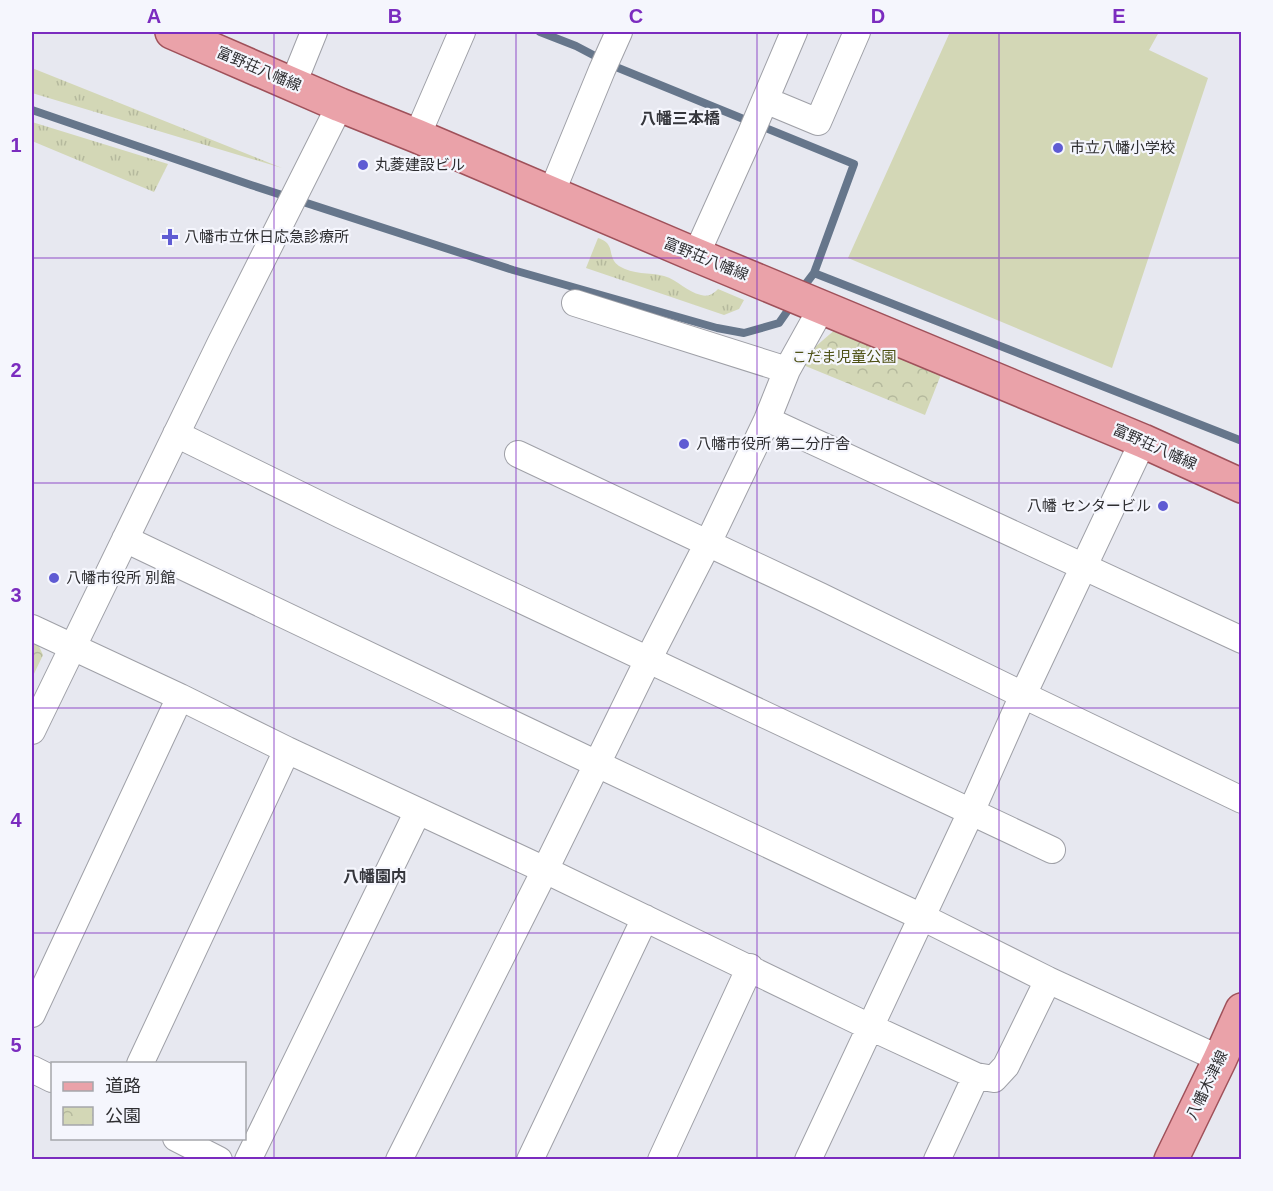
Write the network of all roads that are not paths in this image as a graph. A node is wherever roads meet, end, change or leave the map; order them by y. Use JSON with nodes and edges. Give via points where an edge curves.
{"nodes":[{"id":1,"x":172,"y":32,"type":"edge"},
{"id":2,"x":314,"y":32,"type":"edge"},
{"id":3,"x":462,"y":32,"type":"edge"},
{"id":4,"x":794,"y":32,"type":"edge"},
{"id":5,"x":857,"y":32,"type":"edge"},
{"id":6,"x":617,"y":37,"type":"edge"},
{"id":7,"x":293,"y":84,"type":"junction"},
{"id":8,"x":763,"y":104,"type":"junction"},
{"id":9,"x":340,"y":105,"type":"junction"},
{"id":10,"x":417,"y":136,"type":"junction"},
{"id":11,"x":551,"y":194,"type":"junction"},
{"id":12,"x":696,"y":255,"type":"junction"},
{"id":13,"x":575,"y":303,"type":"dead end"},
{"id":14,"x":822,"y":307,"type":"junction"},
{"id":15,"x":788,"y":370,"type":"junction"},
{"id":16,"x":767,"y":420,"type":"junction"},
{"id":17,"x":176,"y":434,"type":"junction"},
{"id":18,"x":1143,"y":441,"type":"junction"},
{"id":19,"x":518,"y":454,"type":"dead end"},
{"id":20,"x":1242,"y":486,"type":"edge"},
{"id":21,"x":125,"y":539,"type":"junction"},
{"id":22,"x":708,"y":543,"type":"junction"},
{"id":23,"x":1083,"y":566,"type":"junction"},
{"id":24,"x":32,"y":628,"type":"edge"},
{"id":25,"x":1242,"y":640,"type":"edge"},
{"id":26,"x":73,"y":647,"type":"junction"},
{"id":27,"x":648,"y":660,"type":"junction"},
{"id":28,"x":1023,"y":695,"type":"junction"},
{"id":29,"x":180,"y":698,"type":"junction"},
{"id":30,"x":32,"y":731,"type":"edge"},
{"id":31,"x":287,"y":750,"type":"junction"},
{"id":32,"x":597,"y":764,"type":"junction"},
{"id":33,"x":1242,"y":800,"type":"edge"},
{"id":34,"x":418,"y":811,"type":"junction"},
{"id":35,"x":971,"y":812,"type":"junction"},
{"id":36,"x":1053,"y":850,"type":"dead end"},
{"id":37,"x":545,"y":870,"type":"junction"},
{"id":38,"x":922,"y":917,"type":"junction"},
{"id":39,"x":645,"y":918,"type":"junction"},
{"id":40,"x":750,"y":967,"type":"junction"},
{"id":41,"x":1048,"y":980,"type":"junction"},
{"id":42,"x":1242,"y":1010,"type":"edge"},
{"id":43,"x":32,"y":1014,"type":"edge"},
{"id":44,"x":870,"y":1027,"type":"junction"},
{"id":45,"x":1220,"y":1059,"type":"junction"},
{"id":46,"x":141,"y":1062,"type":"edge"},
{"id":47,"x":32,"y":1069,"type":"edge"},
{"id":48,"x":976,"y":1076,"type":"junction"},
{"id":49,"x":51,"y":1078,"type":"edge"},
{"id":50,"x":180,"y":1140,"type":"edge"},
{"id":51,"x":219,"y":1160,"type":"edge"},
{"id":52,"x":248,"y":1160,"type":"edge"},
{"id":53,"x":399,"y":1160,"type":"edge"},
{"id":54,"x":530,"y":1160,"type":"edge"},
{"id":55,"x":661,"y":1160,"type":"edge"},
{"id":56,"x":808,"y":1160,"type":"edge"},
{"id":57,"x":937,"y":1160,"type":"edge"},
{"id":58,"x":1171,"y":1160,"type":"edge"}],
"edges":[{"from":1,"to":7,"type":"main road","name":"富野荘八幡線"},
{"from":2,"to":7,"type":"street"},
{"from":3,"to":10,"type":"street"},
{"from":4,"to":8,"type":"street"},
{"from":5,"to":8,"type":"street","via":[[818,122]]},
{"from":6,"to":11,"type":"street"},
{"from":7,"to":9,"type":"main road","name":"富野荘八幡線"},
{"from":8,"to":12,"type":"street"},
{"from":9,"to":10,"type":"main road","name":"富野荘八幡線"},
{"from":9,"to":17,"type":"street"},
{"from":10,"to":11,"type":"main road","name":"富野荘八幡線"},
{"from":11,"to":12,"type":"main road","name":"富野荘八幡線"},
{"from":12,"to":14,"type":"main road","name":"富野荘八幡線"},
{"from":13,"to":15,"type":"street"},
{"from":14,"to":15,"type":"street"},
{"from":14,"to":18,"type":"main road","name":"富野荘八幡線"},
{"from":15,"to":16,"type":"street"},
{"from":16,"to":22,"type":"street"},
{"from":16,"to":23,"type":"street"},
{"from":17,"to":21,"type":"street"},
{"from":17,"to":27,"type":"street"},
{"from":18,"to":20,"type":"main road","name":"富野荘八幡線"},
{"from":18,"to":23,"type":"street"},
{"from":19,"to":22,"type":"street"},
{"from":21,"to":26,"type":"street"},
{"from":21,"to":32,"type":"street"},
{"from":22,"to":27,"type":"street"},
{"from":22,"to":28,"type":"street"},
{"from":23,"to":25,"type":"street"},
{"from":23,"to":28,"type":"street"},
{"from":24,"to":26,"type":"street"},
{"from":26,"to":29,"type":"street"},
{"from":26,"to":30,"type":"street"},
{"from":27,"to":32,"type":"street"},
{"from":27,"to":35,"type":"street"},
{"from":28,"to":33,"type":"street"},
{"from":28,"to":35,"type":"street"},
{"from":29,"to":31,"type":"street"},
{"from":29,"to":43,"type":"street"},
{"from":31,"to":34,"type":"street"},
{"from":31,"to":46,"type":"street"},
{"from":32,"to":37,"type":"street"},
{"from":32,"to":38,"type":"street"},
{"from":34,"to":37,"type":"street"},
{"from":34,"to":52,"type":"street"},
{"from":35,"to":36,"type":"street"},
{"from":35,"to":38,"type":"street"},
{"from":37,"to":39,"type":"street"},
{"from":37,"to":53,"type":"street"},
{"from":38,"to":41,"type":"street"},
{"from":38,"to":44,"type":"street"},
{"from":39,"to":40,"type":"street"},
{"from":39,"to":54,"type":"street"},
{"from":40,"to":44,"type":"street"},
{"from":40,"to":55,"type":"street"},
{"from":41,"to":45,"type":"street"},
{"from":41,"to":48,"type":"street","via":[[1006,1066],[994,1079]]},
{"from":42,"to":45,"type":"main road","name":"八幡木津線"},
{"from":44,"to":48,"type":"street"},
{"from":44,"to":56,"type":"street"},
{"from":45,"to":58,"type":"main road","name":"八幡木津線"},
{"from":47,"to":49,"type":"street"},
{"from":48,"to":57,"type":"street"},
{"from":50,"to":51,"type":"street"}]}
